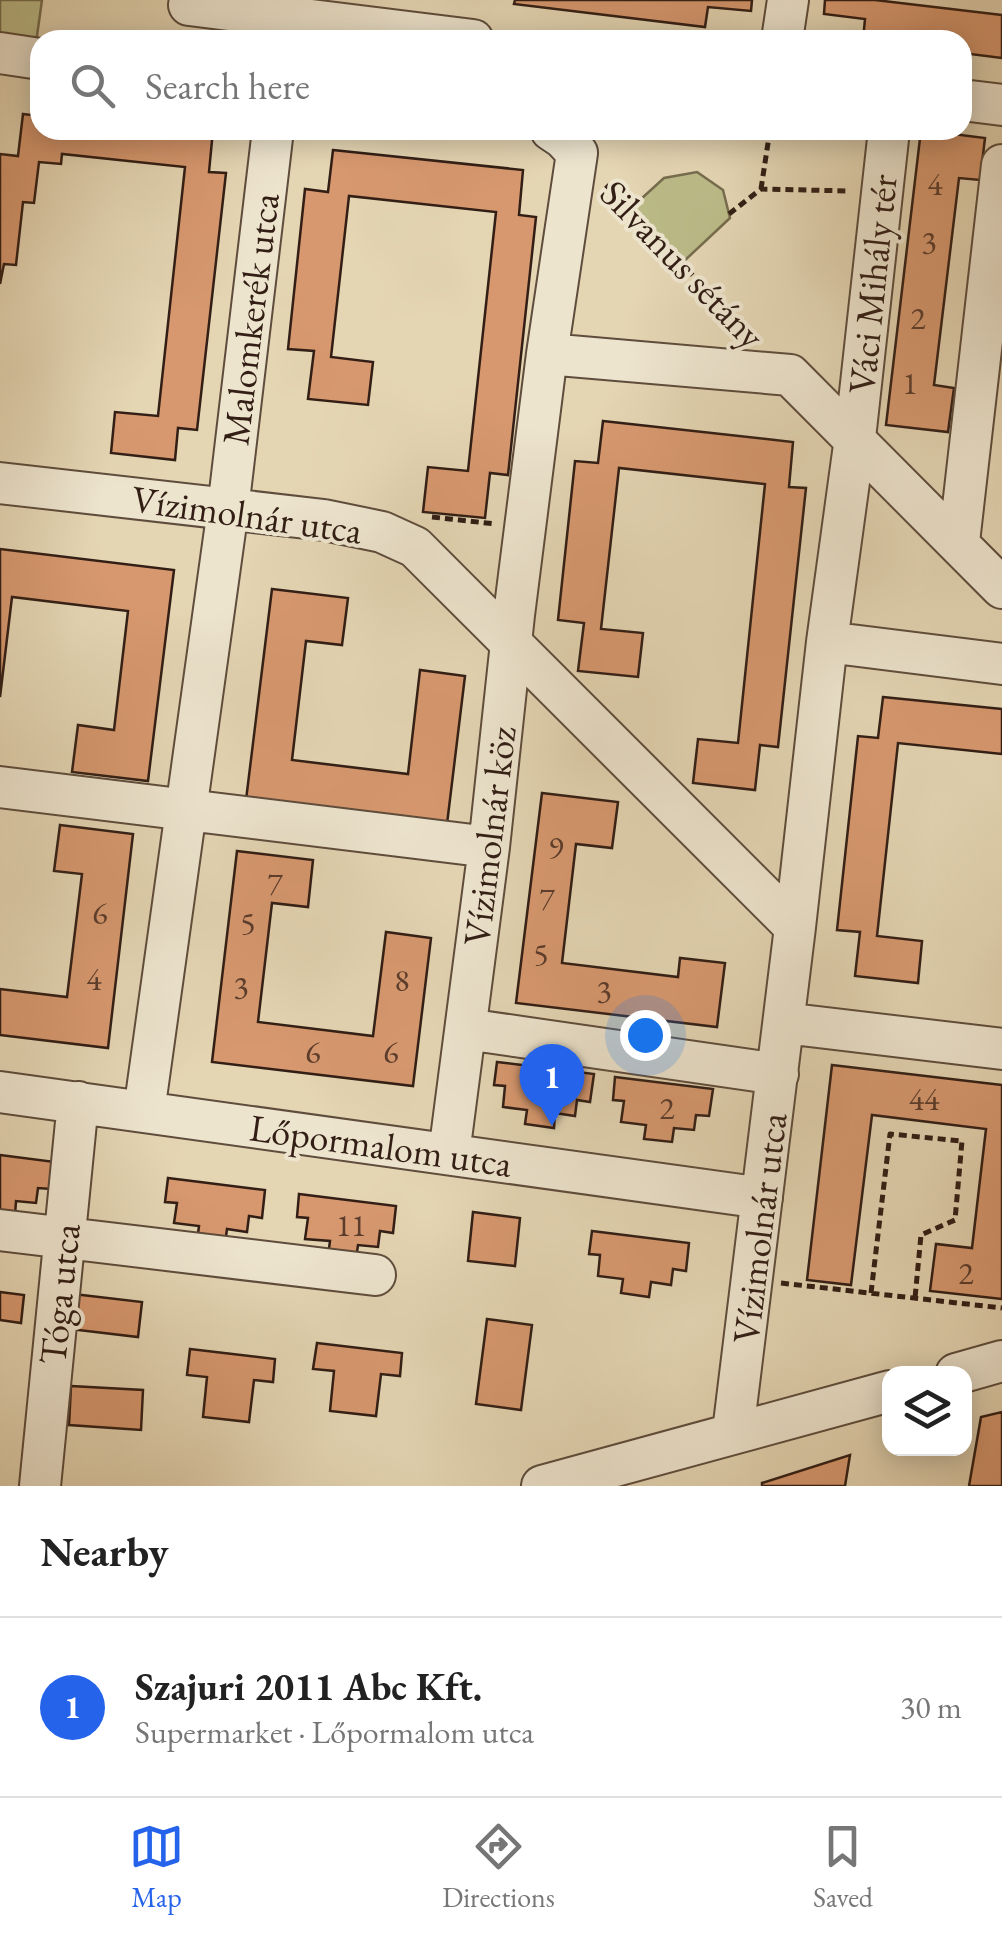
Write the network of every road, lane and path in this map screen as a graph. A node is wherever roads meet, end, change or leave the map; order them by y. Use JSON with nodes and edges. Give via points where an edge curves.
{"nodes":[{"id":1,"x":788,"y":0,"type":"edge"},
{"id":2,"x":187,"y":3,"type":"edge"},
{"id":3,"x":455,"y":29,"type":"edge"},
{"id":4,"x":208,"y":30,"type":"edge"},
{"id":5,"x":784,"y":30,"type":"edge"},
{"id":6,"x":0,"y":53,"type":"edge"},
{"id":7,"x":30,"y":58,"type":"edge"},
{"id":8,"x":972,"y":101,"type":"edge"},
{"id":9,"x":1002,"y":105,"type":"edge"},
{"id":10,"x":272,"y":140,"type":"edge"},
{"id":11,"x":768,"y":140,"type":"edge"},
{"id":12,"x":889,"y":140,"type":"edge"},
{"id":13,"x":564,"y":142,"type":"edge"},
{"id":14,"x":1002,"y":165,"type":"edge"},
{"id":15,"x":761,"y":188,"type":"junction"},
{"id":16,"x":882,"y":192,"type":"junction"},
{"id":17,"x":729,"y":214,"type":"dead end"},
{"id":18,"x":547,"y":354,"type":"junction"},
{"id":19,"x":790,"y":376,"type":"junction"},
{"id":20,"x":854,"y":438,"type":"junction"},
{"id":21,"x":0,"y":482,"type":"edge"},
{"id":22,"x":228,"y":509,"type":"junction"},
{"id":23,"x":429,"y":517,"type":"dead end"},
{"id":24,"x":526,"y":528,"type":"junction"},
{"id":25,"x":959,"y":542,"type":"junction"},
{"id":26,"x":1002,"y":588,"type":"edge"},
{"id":27,"x":827,"y":642,"type":"junction"},
{"id":28,"x":511,"y":643,"type":"junction"},
{"id":29,"x":1002,"y":664,"type":"edge"},
{"id":30,"x":0,"y":787,"type":"edge"},
{"id":31,"x":184,"y":811,"type":"junction"},
{"id":32,"x":489,"y":847,"type":"junction"},
{"id":33,"x":795,"y":927,"type":"junction"},
{"id":34,"x":784,"y":1023,"type":"junction"},
{"id":35,"x":466,"y":1030,"type":"junction"},
{"id":36,"x":1002,"y":1049,"type":"edge"},
{"id":37,"x":778,"y":1074,"type":"junction"},
{"id":38,"x":0,"y":1092,"type":"edge"},
{"id":39,"x":78,"y":1102,"type":"junction"},
{"id":40,"x":144,"y":1112,"type":"junction"},
{"id":41,"x":449,"y":1154,"type":"junction"},
{"id":42,"x":762,"y":1198,"type":"junction"},
{"id":43,"x":0,"y":1230,"type":"edge"},
{"id":44,"x":64,"y":1240,"type":"junction"},
{"id":45,"x":375,"y":1275,"type":"dead end"},
{"id":46,"x":781,"y":1283,"type":"dead end"},
{"id":47,"x":871,"y":1293,"type":"junction"},
{"id":48,"x":914,"y":1298,"type":"junction"},
{"id":49,"x":1002,"y":1308,"type":"edge"},
{"id":50,"x":1002,"y":1362,"type":"edge"},
{"id":51,"x":972,"y":1370,"type":"edge"},
{"id":52,"x":882,"y":1393,"type":"edge"},
{"id":53,"x":734,"y":1432,"type":"junction"},
{"id":54,"x":40,"y":1486,"type":"edge"},
{"id":55,"x":542,"y":1486,"type":"edge"}],
"edges":[{"from":1,"to":5,"type":"street"},
{"from":2,"to":3,"type":"street"},
{"from":2,"to":4,"type":"street"},
{"from":6,"to":7,"type":"street"},
{"from":8,"to":9,"type":"street"},
{"from":10,"to":22,"type":"street","name":"Malomkerék utca"},
{"from":11,"to":15,"type":"path"},
{"from":12,"to":16,"type":"street","name":"Váci Mihály tér"},
{"from":13,"to":18,"type":"street","name":"Silvanus sétány"},
{"from":13,"to":19,"type":"path","name":"Silvanus sétány"},
{"from":14,"to":25,"type":"street"},
{"from":15,"to":16,"type":"path"},
{"from":15,"to":17,"type":"path"},
{"from":16,"to":20,"type":"street","name":"Váci Mihály tér"},
{"from":18,"to":19,"type":"street","name":"Silvanus sétány"},
{"from":18,"to":24,"type":"street"},
{"from":19,"to":20,"type":"street","name":"Silvanus sétány"},
{"from":20,"to":25,"type":"street","name":"Silvanus sétány"},
{"from":20,"to":27,"type":"street"},
{"from":21,"to":22,"type":"street","name":"Vízimolnár utca"},
{"from":22,"to":28,"type":"street","name":"Vízimolnár utca","via":[[324,520],[416,547]]},
{"from":22,"to":31,"type":"street"},
{"from":23,"to":24,"type":"path"},
{"from":24,"to":28,"type":"street"},
{"from":25,"to":26,"type":"street","name":"Silvanus sétány"},
{"from":27,"to":29,"type":"street"},
{"from":27,"to":33,"type":"street","name":"Vízimolnár utca"},
{"from":28,"to":32,"type":"street","name":"Vízimolnár köz"},
{"from":28,"to":33,"type":"street","name":"Vízimolnár utca"},
{"from":30,"to":31,"type":"street"},
{"from":31,"to":32,"type":"street"},
{"from":31,"to":40,"type":"street"},
{"from":32,"to":35,"type":"street","name":"Vízimolnár köz"},
{"from":33,"to":34,"type":"street","name":"Vízimolnár utca"},
{"from":34,"to":36,"type":"street"},
{"from":34,"to":37,"type":"street","name":"Vízimolnár utca"},
{"from":35,"to":37,"type":"street"},
{"from":35,"to":41,"type":"street","name":"Vízimolnár köz"},
{"from":37,"to":42,"type":"street","name":"Vízimolnár utca"},
{"from":38,"to":39,"type":"street","name":"Lőpormalom utca"},
{"from":39,"to":40,"type":"street","name":"Lőpormalom utca"},
{"from":39,"to":44,"type":"street","name":"Tóga utca"},
{"from":40,"to":41,"type":"street","name":"Lőpormalom utca"},
{"from":41,"to":42,"type":"street","name":"Lőpormalom utca"},
{"from":42,"to":53,"type":"street","name":"Vízimolnár utca"},
{"from":43,"to":44,"type":"street"},
{"from":44,"to":45,"type":"street"},
{"from":44,"to":54,"type":"street","name":"Tóga utca"},
{"from":46,"to":47,"type":"path"},
{"from":47,"to":48,"type":"path"},
{"from":47,"to":48,"type":"path","via":[[890,1134],[962,1141],[954,1220],[921,1235]]},
{"from":48,"to":49,"type":"path"},
{"from":50,"to":51,"type":"street"},
{"from":52,"to":53,"type":"street"},
{"from":53,"to":55,"type":"street"}]}
